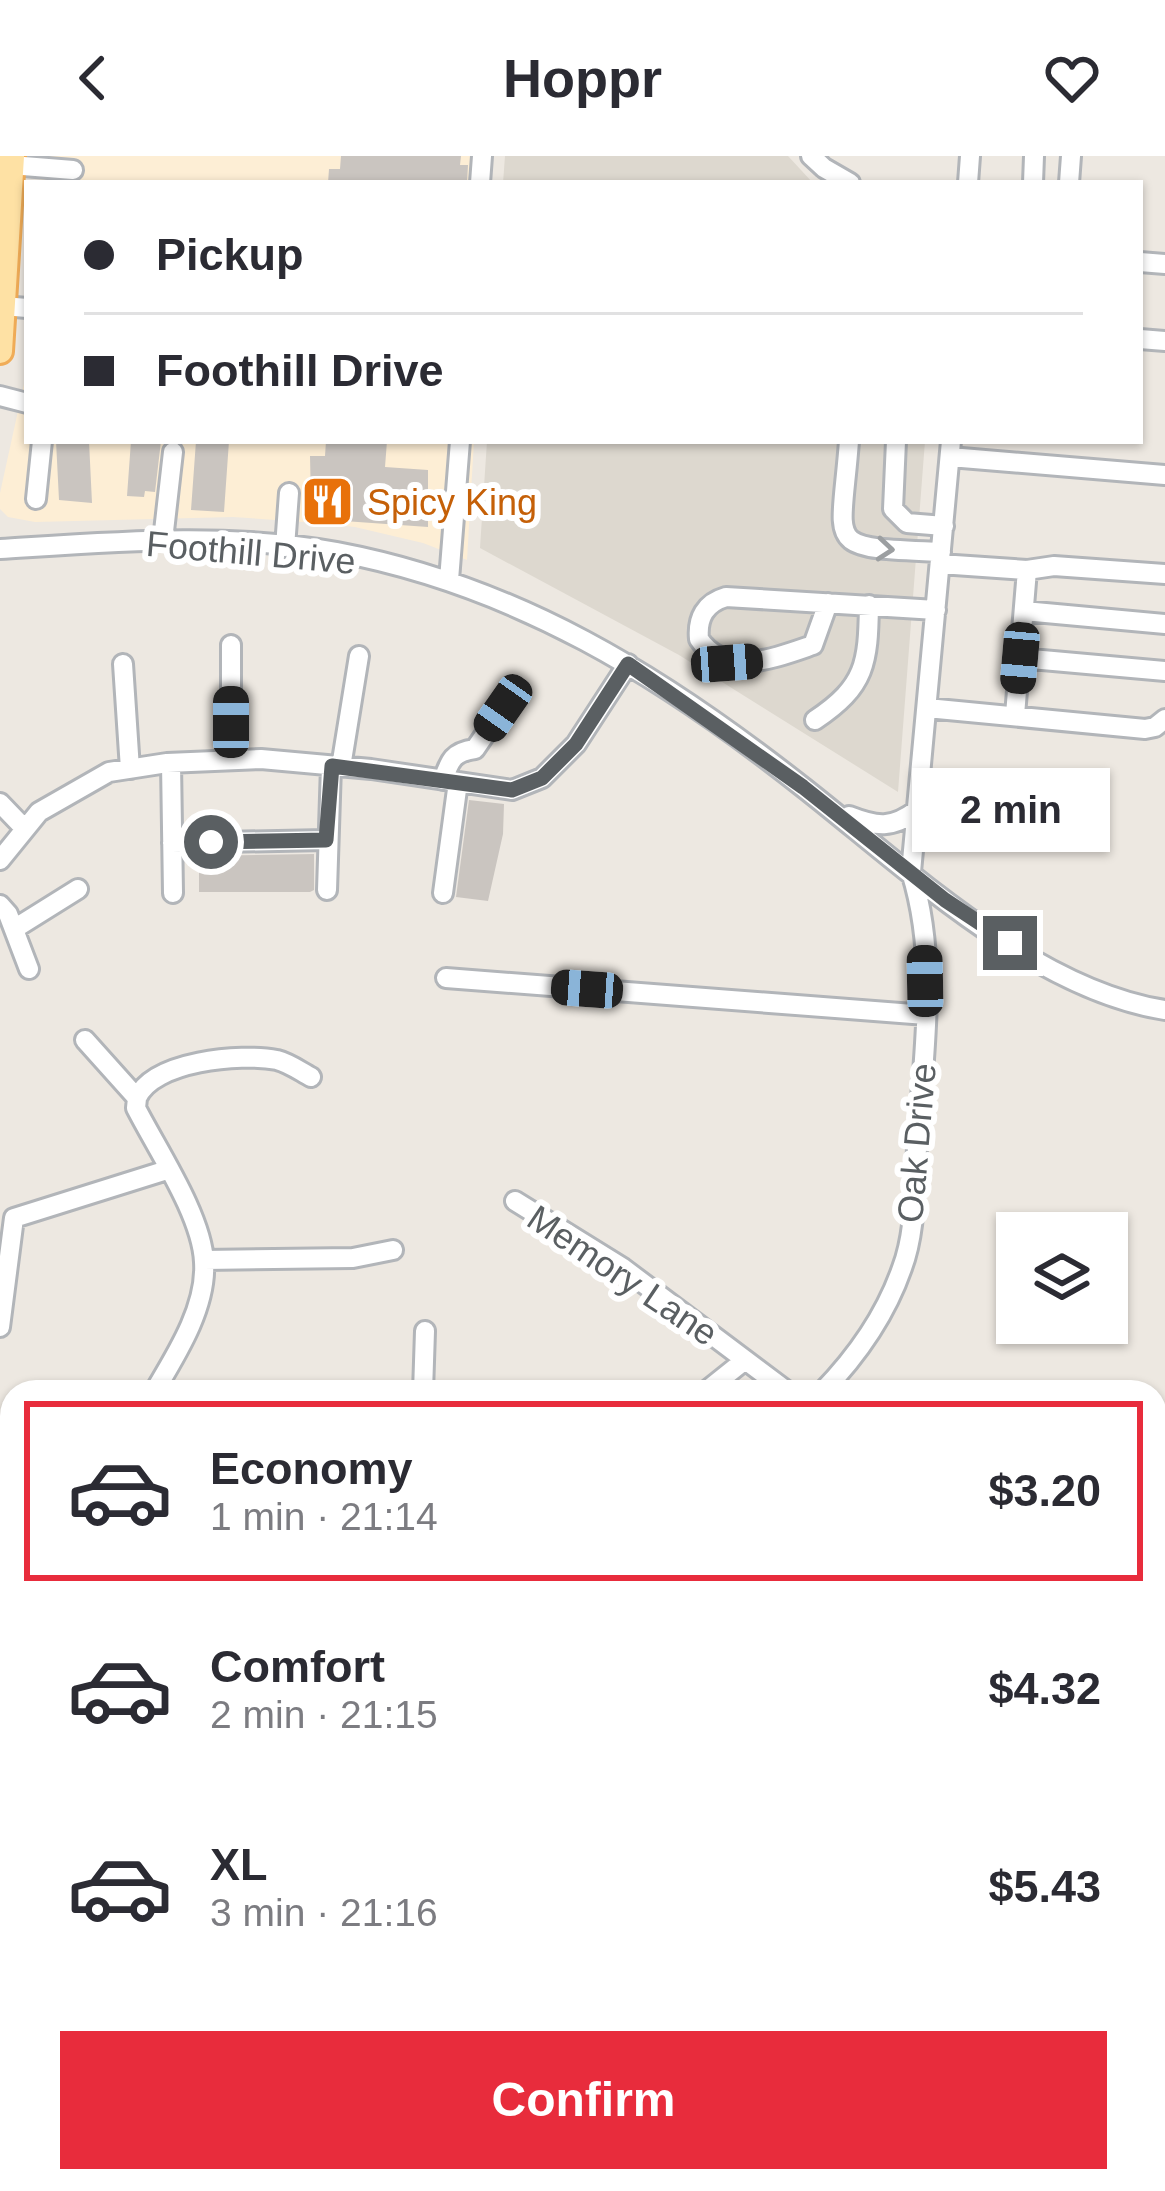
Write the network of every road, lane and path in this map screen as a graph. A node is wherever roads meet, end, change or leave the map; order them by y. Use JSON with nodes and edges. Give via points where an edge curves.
{"nodes":[{"id":1,"x":812,"y":156,"type":"edge"},
{"id":2,"x":12,"y":161,"type":"edge"},
{"id":3,"x":73,"y":170,"type":"dead end"},
{"id":4,"x":845,"y":180,"type":"edge"},
{"id":5,"x":3,"y":261,"type":"edge"},
{"id":6,"x":15,"y":307,"type":"edge"},
{"id":7,"x":0,"y":351,"type":"edge"},
{"id":8,"x":42,"y":444,"type":"edge"},
{"id":9,"x":460,"y":444,"type":"edge"},
{"id":10,"x":849,"y":444,"type":"edge"},
{"id":11,"x":896,"y":444,"type":"edge"},
{"id":12,"x":951,"y":449,"type":"edge"},
{"id":13,"x":172,"y":452,"type":"dead end"},
{"id":14,"x":1165,"y":475,"type":"edge"},
{"id":15,"x":289,"y":493,"type":"dead end"},
{"id":16,"x":36,"y":499,"type":"dead end"},
{"id":17,"x":944,"y":526,"type":"junction"},
{"id":18,"x":164,"y":540,"type":"junction"},
{"id":19,"x":285,"y":548,"type":"junction"},
{"id":20,"x":0,"y":550,"type":"edge"},
{"id":21,"x":941,"y":558,"type":"junction"},
{"id":22,"x":1027,"y":570,"type":"junction"},
{"id":23,"x":1165,"y":574,"type":"edge"},
{"id":24,"x":449,"y":580,"type":"junction"},
{"id":25,"x":828,"y":603,"type":"junction"},
{"id":26,"x":869,"y":605,"type":"junction"},
{"id":27,"x":936,"y":610,"type":"junction"},
{"id":28,"x":1024,"y":611,"type":"junction"},
{"id":29,"x":1165,"y":624,"type":"edge"},
{"id":30,"x":232,"y":645,"type":"dead end"},
{"id":31,"x":358,"y":656,"type":"dead end"},
{"id":32,"x":1020,"y":658,"type":"junction"},
{"id":33,"x":123,"y":664,"type":"dead end"},
{"id":34,"x":628,"y":664,"type":"junction"},
{"id":35,"x":1165,"y":671,"type":"edge"},
{"id":36,"x":503,"y":708,"type":"dead end"},
{"id":37,"x":927,"y":708,"type":"junction"},
{"id":38,"x":1015,"y":716,"type":"junction"},
{"id":39,"x":1165,"y":719,"type":"edge"},
{"id":40,"x":815,"y":720,"type":"dead end"},
{"id":41,"x":231,"y":760,"type":"junction"},
{"id":42,"x":171,"y":763,"type":"junction"},
{"id":43,"x":336,"y":766,"type":"junction"},
{"id":44,"x":130,"y":769,"type":"junction"},
{"id":45,"x":451,"y":781,"type":"junction"},
{"id":46,"x":0,"y":803,"type":"edge"},
{"id":47,"x":828,"y":808,"type":"junction"},
{"id":48,"x":917,"y":810,"type":"junction"},
{"id":49,"x":26,"y":829,"type":"junction"},
{"id":50,"x":326,"y":840,"type":"junction"},
{"id":51,"x":172,"y":843,"type":"junction"},
{"id":52,"x":0,"y":860,"type":"edge"},
{"id":53,"x":911,"y":872,"type":"junction"},
{"id":54,"x":78,"y":889,"type":"dead end"},
{"id":55,"x":327,"y":890,"type":"dead end"},
{"id":56,"x":173,"y":893,"type":"dead end"},
{"id":57,"x":443,"y":893,"type":"dead end"},
{"id":58,"x":0,"y":904,"type":"edge"},
{"id":59,"x":14,"y":929,"type":"junction"},
{"id":60,"x":28,"y":969,"type":"dead end"},
{"id":61,"x":446,"y":978,"type":"dead end"},
{"id":62,"x":1165,"y":1010,"type":"edge"},
{"id":63,"x":926,"y":1016,"type":"junction"},
{"id":64,"x":85,"y":1040,"type":"dead end"},
{"id":65,"x":311,"y":1077,"type":"dead end"},
{"id":66,"x":137,"y":1098,"type":"junction"},
{"id":67,"x":167,"y":1170,"type":"junction"},
{"id":68,"x":514,"y":1201,"type":"dead end"},
{"id":69,"x":393,"y":1250,"type":"dead end"},
{"id":70,"x":204,"y":1260,"type":"junction"},
{"id":71,"x":0,"y":1327,"type":"edge"},
{"id":72,"x":424,"y":1330,"type":"dead end"},
{"id":73,"x":746,"y":1360,"type":"junction"},
{"id":74,"x":160,"y":1380,"type":"edge"},
{"id":75,"x":423,"y":1380,"type":"edge"},
{"id":76,"x":720,"y":1380,"type":"edge"},
{"id":77,"x":772,"y":1380,"type":"edge"},
{"id":78,"x":831,"y":1380,"type":"edge"}],
"edges":[{"from":1,"to":4,"type":"street"},
{"from":2,"to":3,"type":"street"},
{"from":2,"to":5,"type":"main road"},
{"from":5,"to":6,"type":"main road"},
{"from":6,"to":7,"type":"main road"},
{"from":8,"to":16,"type":"street"},
{"from":9,"to":24,"type":"street"},
{"from":10,"to":21,"type":"street","one_way":true,"via":[[846,537]]},
{"from":11,"to":17,"type":"street","via":[[893,508],[907,523]]},
{"from":12,"to":14,"type":"street"},
{"from":12,"to":17,"type":"street","name":"Oak Drive"},
{"from":13,"to":18,"type":"street"},
{"from":15,"to":19,"type":"street"},
{"from":17,"to":21,"type":"street","name":"Oak Drive"},
{"from":18,"to":19,"type":"street","name":"Foothill Drive"},
{"from":18,"to":20,"type":"street","name":"Foothill Drive"},
{"from":19,"to":24,"type":"street","name":"Foothill Drive"},
{"from":21,"to":22,"type":"street"},
{"from":21,"to":27,"type":"street","name":"Oak Drive"},
{"from":22,"to":23,"type":"street"},
{"from":22,"to":28,"type":"street"},
{"from":24,"to":34,"type":"street","name":"Foothill Drive","via":[[553,621]]},
{"from":25,"to":25,"type":"street","via":[[726,597],[702,613],[699,639],[727,663],[794,652],[813,645]]},
{"from":25,"to":26,"type":"street"},
{"from":26,"to":27,"type":"street"},
{"from":26,"to":40,"type":"street","via":[[866,664],[845,700]]},
{"from":27,"to":37,"type":"street","name":"Oak Drive"},
{"from":28,"to":29,"type":"street"},
{"from":28,"to":32,"type":"street"},
{"from":30,"to":41,"type":"street"},
{"from":31,"to":43,"type":"street"},
{"from":32,"to":35,"type":"street"},
{"from":32,"to":38,"type":"street"},
{"from":33,"to":44,"type":"street"},
{"from":34,"to":45,"type":"street","via":[[576,744],[542,778],[512,790]]},
{"from":34,"to":47,"type":"street","name":"Foothill Drive"},
{"from":36,"to":45,"type":"street","via":[[475,748],[450,759]]},
{"from":37,"to":38,"type":"street"},
{"from":37,"to":48,"type":"street","name":"Oak Drive"},
{"from":38,"to":39,"type":"street","via":[[1145,729]]},
{"from":41,"to":42,"type":"street"},
{"from":41,"to":43,"type":"street"},
{"from":42,"to":44,"type":"street"},
{"from":42,"to":51,"type":"street"},
{"from":43,"to":45,"type":"street"},
{"from":43,"to":50,"type":"street"},
{"from":44,"to":49,"type":"street","via":[[109,772],[39,812]]},
{"from":45,"to":57,"type":"street"},
{"from":46,"to":49,"type":"street"},
{"from":47,"to":48,"type":"street","via":[[876,826],[901,823]]},
{"from":47,"to":53,"type":"street","name":"Foothill Drive"},
{"from":48,"to":53,"type":"street","name":"Oak Drive"},
{"from":49,"to":52,"type":"street"},
{"from":50,"to":51,"type":"street"},
{"from":50,"to":55,"type":"street"},
{"from":51,"to":56,"type":"street"},
{"from":53,"to":62,"type":"street","name":"Foothill Drive","via":[[1080,985]]},
{"from":53,"to":63,"type":"street","name":"Oak Drive","via":[[924,912]]},
{"from":54,"to":59,"type":"street"},
{"from":58,"to":59,"type":"street"},
{"from":59,"to":60,"type":"street"},
{"from":61,"to":63,"type":"street"},
{"from":63,"to":78,"type":"street","name":"Oak Drive","via":[[903,1266],[877,1322]]},
{"from":64,"to":66,"type":"street"},
{"from":65,"to":66,"type":"street","via":[[281,1060],[234,1056],[150,1080]]},
{"from":66,"to":67,"type":"street"},
{"from":67,"to":70,"type":"street"},
{"from":67,"to":71,"type":"street","via":[[14,1218]]},
{"from":68,"to":73,"type":"street","name":"Memory Lane","via":[[623,1268]]},
{"from":69,"to":70,"type":"street"},
{"from":70,"to":74,"type":"street","via":[[201,1296]]},
{"from":72,"to":75,"type":"street"},
{"from":73,"to":76,"type":"street"},
{"from":73,"to":77,"type":"street","name":"Memory Lane"}]}
